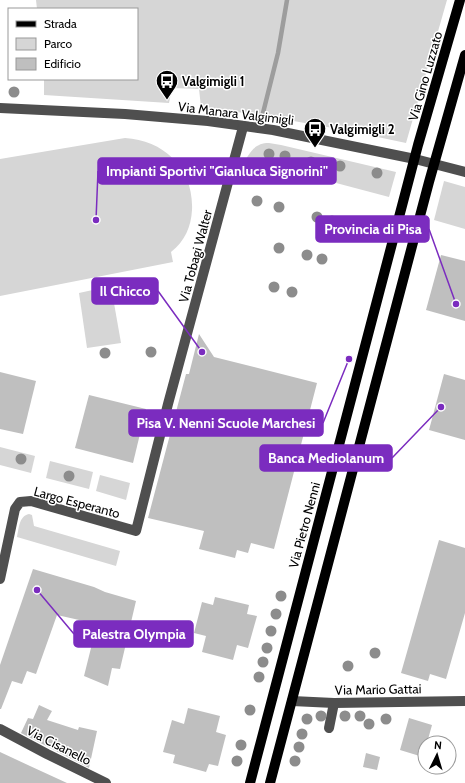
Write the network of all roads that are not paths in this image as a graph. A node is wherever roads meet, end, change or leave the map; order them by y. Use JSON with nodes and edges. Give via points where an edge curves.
{"nodes":[{"id":1,"x":460,"y":0,"type":"edge"},
{"id":2,"x":465,"y":55,"type":"edge"},
{"id":3,"x":0,"y":108,"type":"edge"},
{"id":4,"x":243,"y":127,"type":"junction"},
{"id":5,"x":415,"y":158,"type":"junction"},
{"id":6,"x":434,"y":163,"type":"junction"},
{"id":7,"x":465,"y":172,"type":"edge"},
{"id":8,"x":136,"y":531,"type":"joint"},
{"id":9,"x":0,"y":579,"type":"edge"},
{"id":10,"x":292,"y":700,"type":"junction"},
{"id":11,"x":465,"y":701,"type":"edge"},
{"id":12,"x":334,"y":703,"type":"junction"},
{"id":13,"x":329,"y":728,"type":"dead end"},
{"id":14,"x":0,"y":729,"type":"edge"},
{"id":15,"x":106,"y":783,"type":"edge"},
{"id":16,"x":250,"y":783,"type":"edge"},
{"id":17,"x":270,"y":783,"type":"edge"}],
"edges":[{"from":1,"to":5,"type":"main road","name":"Via Gino Luzzato"},
{"from":2,"to":6,"type":"main road"},
{"from":3,"to":4,"type":"street","name":"Via Manara Valgimigli","via":[[125,114],[208,121]]},
{"from":4,"to":5,"type":"street","name":"Via Manara Valgimigli","via":[[298,134]]},
{"from":4,"to":8,"type":"street","name":"Via Tobagi Walter"},
{"from":5,"to":6,"type":"street","name":"Via Manara Valgimigli"},
{"from":5,"to":16,"type":"main road","name":"Via Pietro Nenni"},
{"from":6,"to":7,"type":"street","name":"Via Manara Valgimigli"},
{"from":6,"to":10,"type":"main road"},
{"from":8,"to":9,"type":"street","name":"Largo Esperanto","via":[[31,501],[20,502],[15,509]]},
{"from":10,"to":12,"type":"street","name":"Via Mario Gattai"},
{"from":10,"to":17,"type":"main road"},
{"from":11,"to":12,"type":"street","name":"Via Mario Gattai"},
{"from":12,"to":13,"type":"street"},
{"from":14,"to":15,"type":"street","name":"Via Cisanello"}]}
